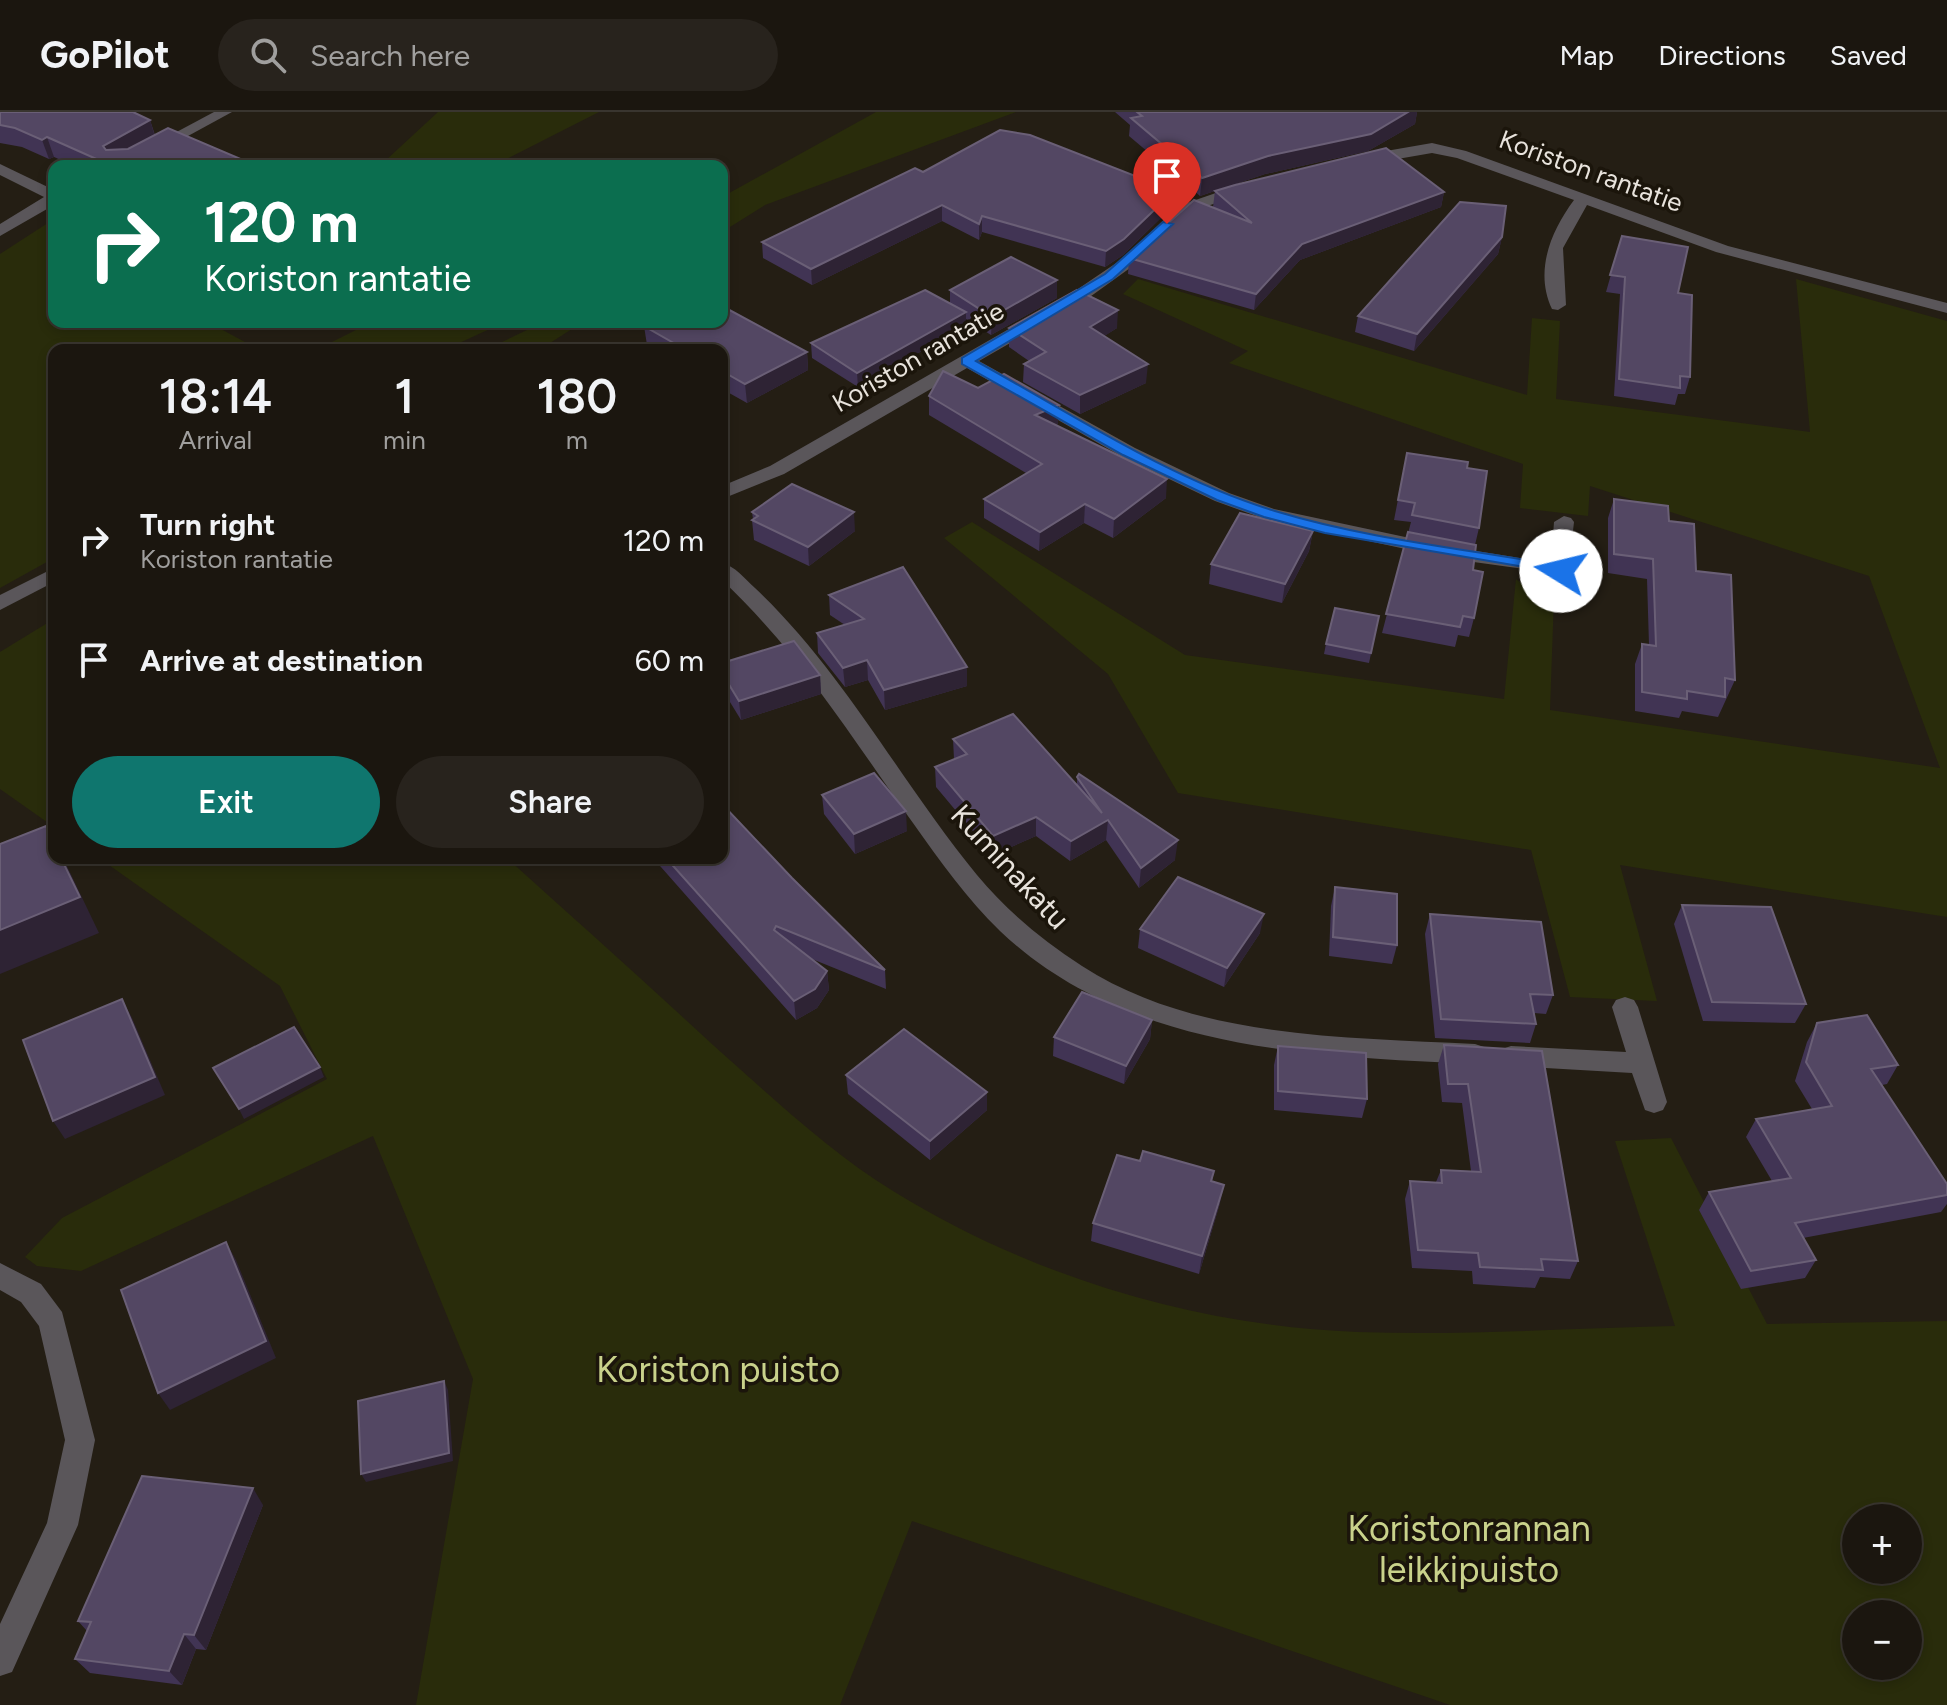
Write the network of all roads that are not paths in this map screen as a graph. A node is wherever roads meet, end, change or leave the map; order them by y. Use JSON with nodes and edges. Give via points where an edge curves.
{"nodes":[{"id":1,"x":225,"y":112,"type":"edge"},
{"id":2,"x":133,"y":160,"type":"edge"},
{"id":3,"x":1351,"y":163,"type":"edge"},
{"id":4,"x":0,"y":169,"type":"edge"},
{"id":5,"x":1266,"y":182,"type":"edge"},
{"id":6,"x":48,"y":194,"type":"edge"},
{"id":7,"x":1584,"y":198,"type":"junction"},
{"id":8,"x":48,"y":201,"type":"edge"},
{"id":9,"x":0,"y":231,"type":"edge"},
{"id":10,"x":1558,"y":305,"type":"dead end"},
{"id":11,"x":1947,"y":308,"type":"edge"},
{"id":12,"x":967,"y":361,"type":"junction"},
{"id":13,"x":728,"y":490,"type":"edge"},
{"id":14,"x":1564,"y":522,"type":"dead end"},
{"id":15,"x":728,"y":575,"type":"edge"},
{"id":16,"x":48,"y":577,"type":"edge"},
{"id":17,"x":0,"y":604,"type":"edge"},
{"id":18,"x":1625,"y":1007,"type":"dead end"},
{"id":19,"x":1642,"y":1063,"type":"junction"},
{"id":20,"x":1654,"y":1102,"type":"dead end"},
{"id":21,"x":0,"y":1275,"type":"edge"},
{"id":22,"x":0,"y":1660,"type":"edge"}],
"edges":[{"from":1,"to":2,"type":"street"},
{"from":3,"to":7,"type":"street","name":"Koriston rantatie","via":[[1432,148]]},
{"from":4,"to":6,"type":"street"},
{"from":5,"to":12,"type":"street","name":"Koriston rantatie","via":[[1184,209],[1109,277]]},
{"from":7,"to":10,"type":"street","via":[[1551,252]]},
{"from":7,"to":11,"type":"street","name":"Koriston rantatie","via":[[1722,249]]},
{"from":8,"to":9,"type":"street"},
{"from":12,"to":13,"type":"street","name":"Koriston rantatie","via":[[777,470]]},
{"from":12,"to":14,"type":"street","via":[[1128,452],[1269,514],[1561,571]]},
{"from":15,"to":19,"type":"street","name":"Kuminakatu","via":[[810,660],[976,887],[1022,937],[1108,995],[1189,1024],[1311,1046]]},
{"from":16,"to":17,"type":"street"},
{"from":18,"to":19,"type":"street"},
{"from":19,"to":20,"type":"street"},
{"from":21,"to":22,"type":"street","via":[[31,1293],[52,1321],[80,1440],[62,1525]]}]}
